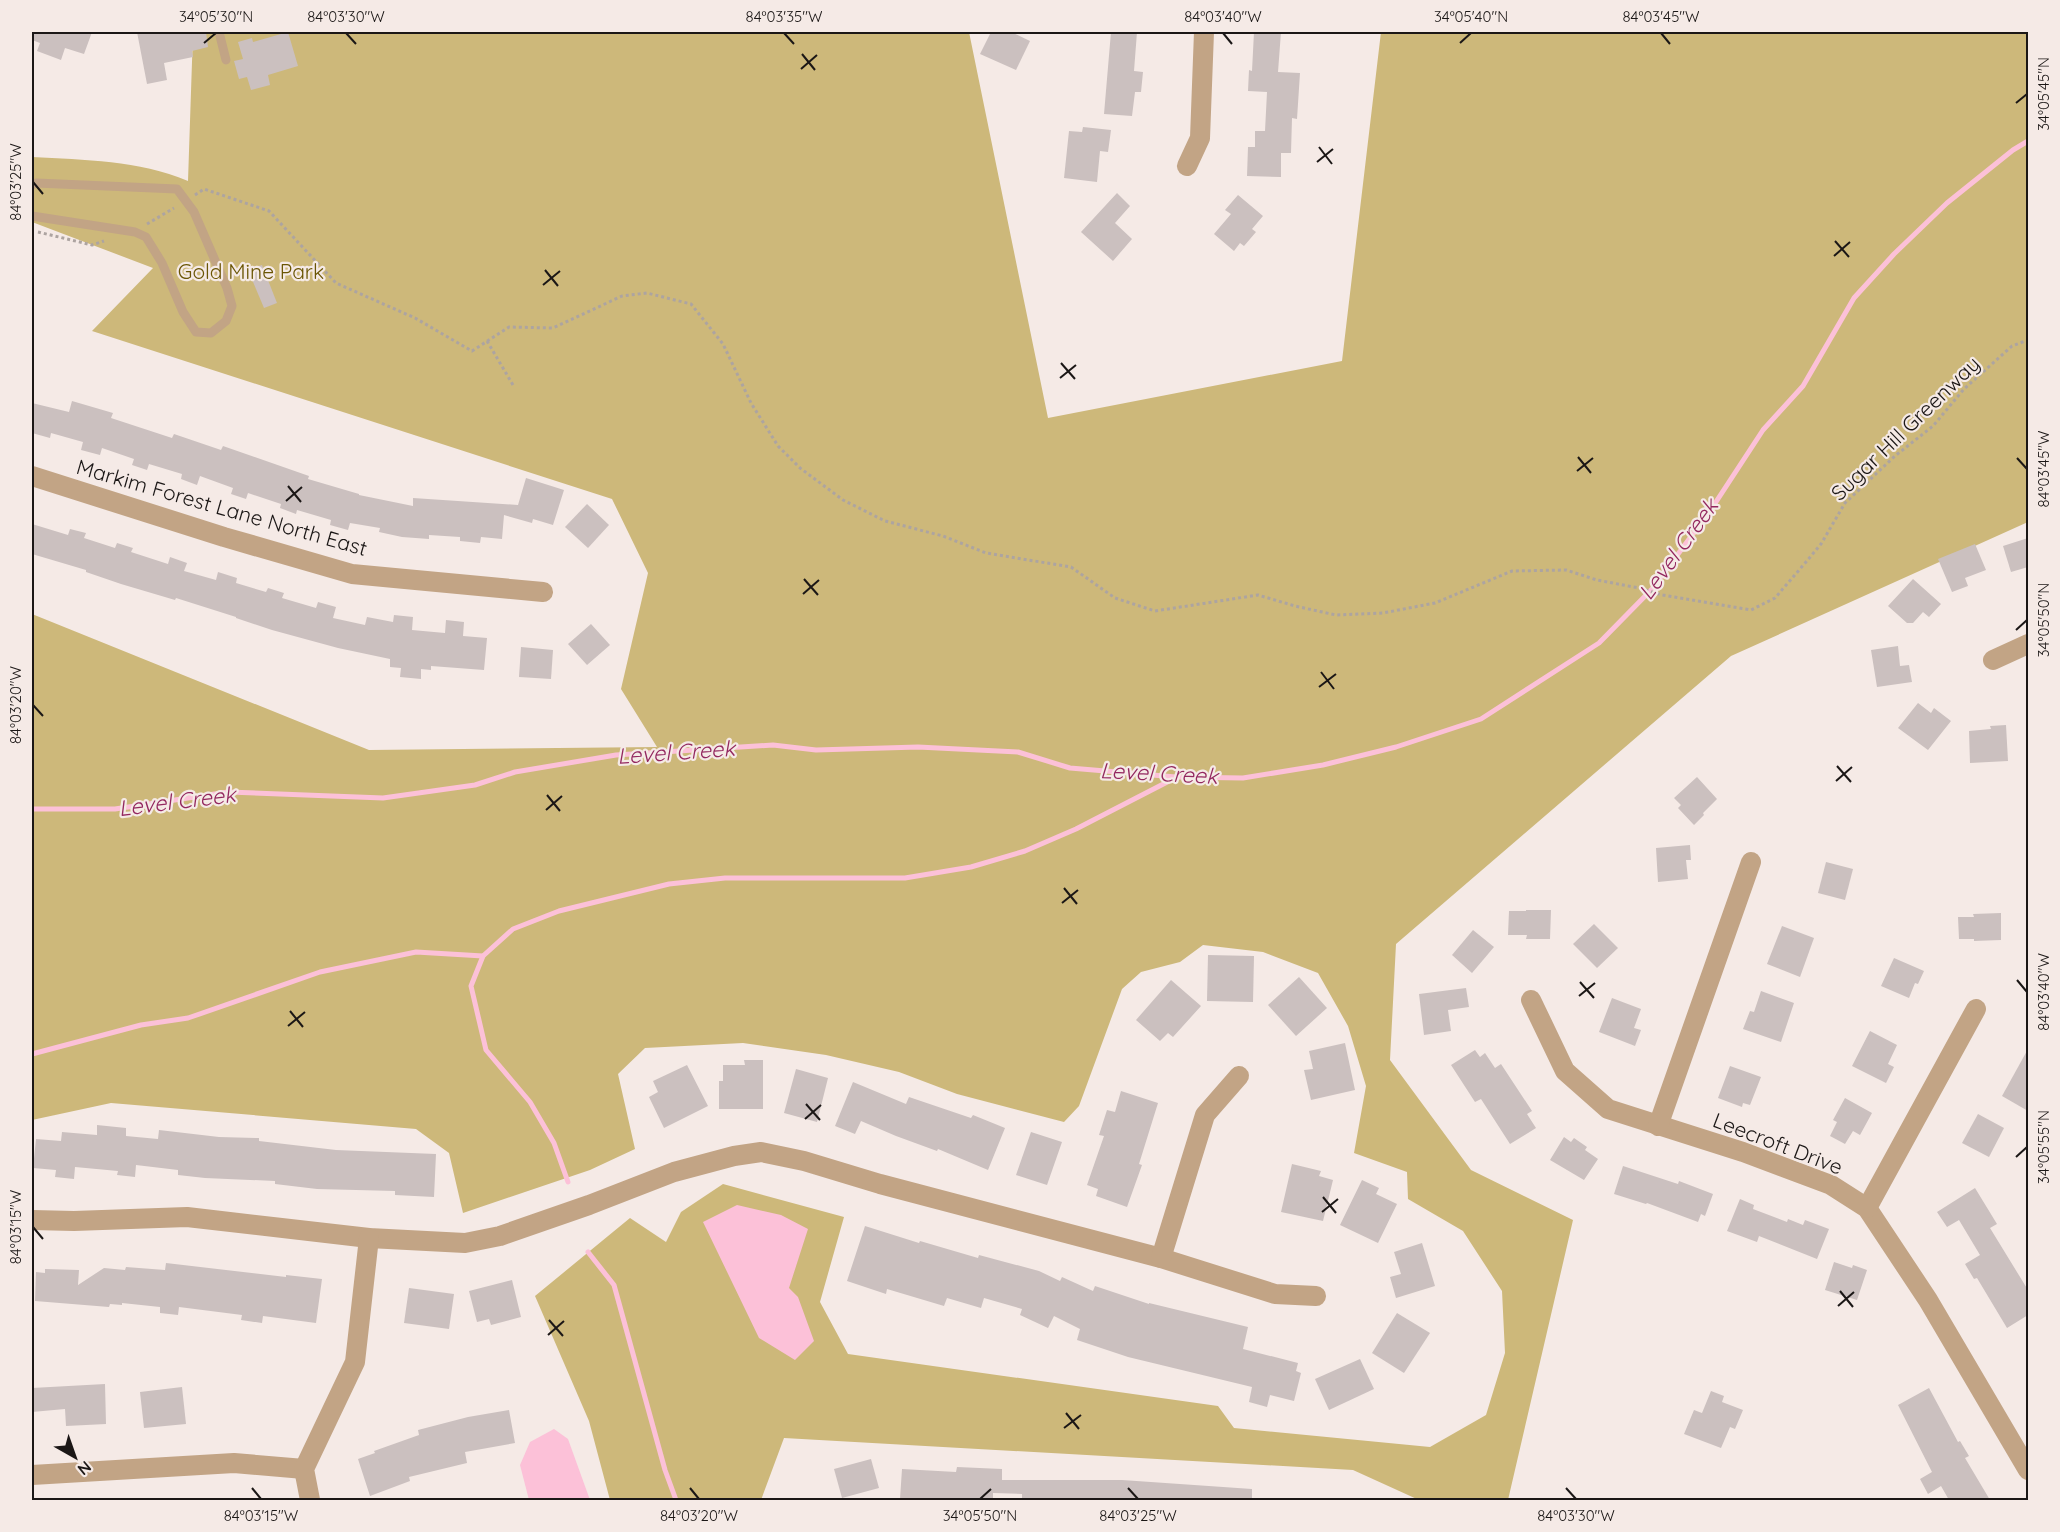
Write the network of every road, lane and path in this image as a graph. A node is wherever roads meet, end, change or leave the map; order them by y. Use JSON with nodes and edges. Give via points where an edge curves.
{"nodes":[{"id":1,"x":219,"y":32,"type":"edge"},
{"id":2,"x":1204,"y":32,"type":"edge"},
{"id":3,"x":226,"y":60,"type":"dead end"},
{"id":4,"x":1187,"y":166,"type":"dead end"},
{"id":5,"x":32,"y":185,"type":"edge"},
{"id":6,"x":187,"y":200,"type":"junction"},
{"id":7,"x":32,"y":216,"type":"edge"},
{"id":8,"x":32,"y":230,"type":"edge"},
{"id":9,"x":135,"y":231,"type":"junction"},
{"id":10,"x":2028,"y":340,"type":"edge"},
{"id":11,"x":488,"y":341,"type":"junction"},
{"id":12,"x":513,"y":385,"type":"dead end"},
{"id":13,"x":32,"y":476,"type":"edge"},
{"id":14,"x":543,"y":592,"type":"dead end"},
{"id":15,"x":2028,"y":644,"type":"edge"},
{"id":16,"x":1993,"y":660,"type":"dead end"},
{"id":17,"x":1751,"y":862,"type":"dead end"},
{"id":18,"x":1531,"y":1000,"type":"dead end"},
{"id":19,"x":1976,"y":1009,"type":"dead end"},
{"id":20,"x":1239,"y":1076,"type":"dead end"},
{"id":21,"x":1658,"y":1126,"type":"junction"},
{"id":22,"x":1867,"y":1208,"type":"junction"},
{"id":23,"x":32,"y":1220,"type":"edge"},
{"id":24,"x":369,"y":1238,"type":"junction"},
{"id":25,"x":1161,"y":1258,"type":"junction"},
{"id":26,"x":1316,"y":1296,"type":"dead end"},
{"id":27,"x":304,"y":1470,"type":"junction"},
{"id":28,"x":2028,"y":1470,"type":"edge"},
{"id":29,"x":32,"y":1475,"type":"edge"},
{"id":30,"x":310,"y":1500,"type":"edge"}],
"edges":[{"from":1,"to":3,"type":"lane"},
{"from":2,"to":4,"type":"street","via":[[1200,138]]},
{"from":5,"to":6,"type":"lane","via":[[177,189]]},
{"from":6,"to":9,"type":"path"},
{"from":6,"to":9,"type":"lane","via":[[232,306],[226,321],[212,333],[196,332],[157,254],[146,237]]},
{"from":6,"to":11,"type":"path","via":[[204,189],[269,211],[336,283],[415,318],[472,351]]},
{"from":7,"to":9,"type":"lane"},
{"from":8,"to":9,"type":"path","via":[[92,245]]},
{"from":10,"to":11,"type":"path","name":"Sugar Hill Greenway","via":[[2012,346],[1964,389],[1934,426],[1845,503],[1821,544],[1774,598],[1751,610],[1662,596],[1566,570],[1512,571],[1434,603],[1383,613],[1336,615],[1258,595],[1155,611],[1115,598],[1071,567],[986,553],[943,536],[885,521],[843,501],[778,446],[751,403],[723,344],[691,304],[647,293],[622,297],[553,328],[509,327]]},
{"from":11,"to":12,"type":"path"},
{"from":13,"to":14,"type":"street","name":"Markim Forest Lane North East","via":[[352,574]]},
{"from":15,"to":16,"type":"street"},
{"from":17,"to":21,"type":"street"},
{"from":18,"to":21,"type":"street","name":"Leecroft Drive","via":[[1565,1071],[1608,1109]]},
{"from":19,"to":22,"type":"street"},
{"from":20,"to":25,"type":"street","via":[[1205,1115]]},
{"from":21,"to":22,"type":"street","name":"Leecroft Drive","via":[[1831,1185]]},
{"from":22,"to":28,"type":"street","name":"Leecroft Drive","via":[[1928,1300]]},
{"from":23,"to":24,"type":"street","via":[[187,1217]]},
{"from":24,"to":25,"type":"street","via":[[465,1243],[500,1236],[674,1172],[761,1152]]},
{"from":24,"to":27,"type":"street","via":[[355,1362]]},
{"from":25,"to":26,"type":"street","via":[[1275,1294]]},
{"from":27,"to":29,"type":"street","via":[[234,1463]]},
{"from":27,"to":30,"type":"street"}]}
